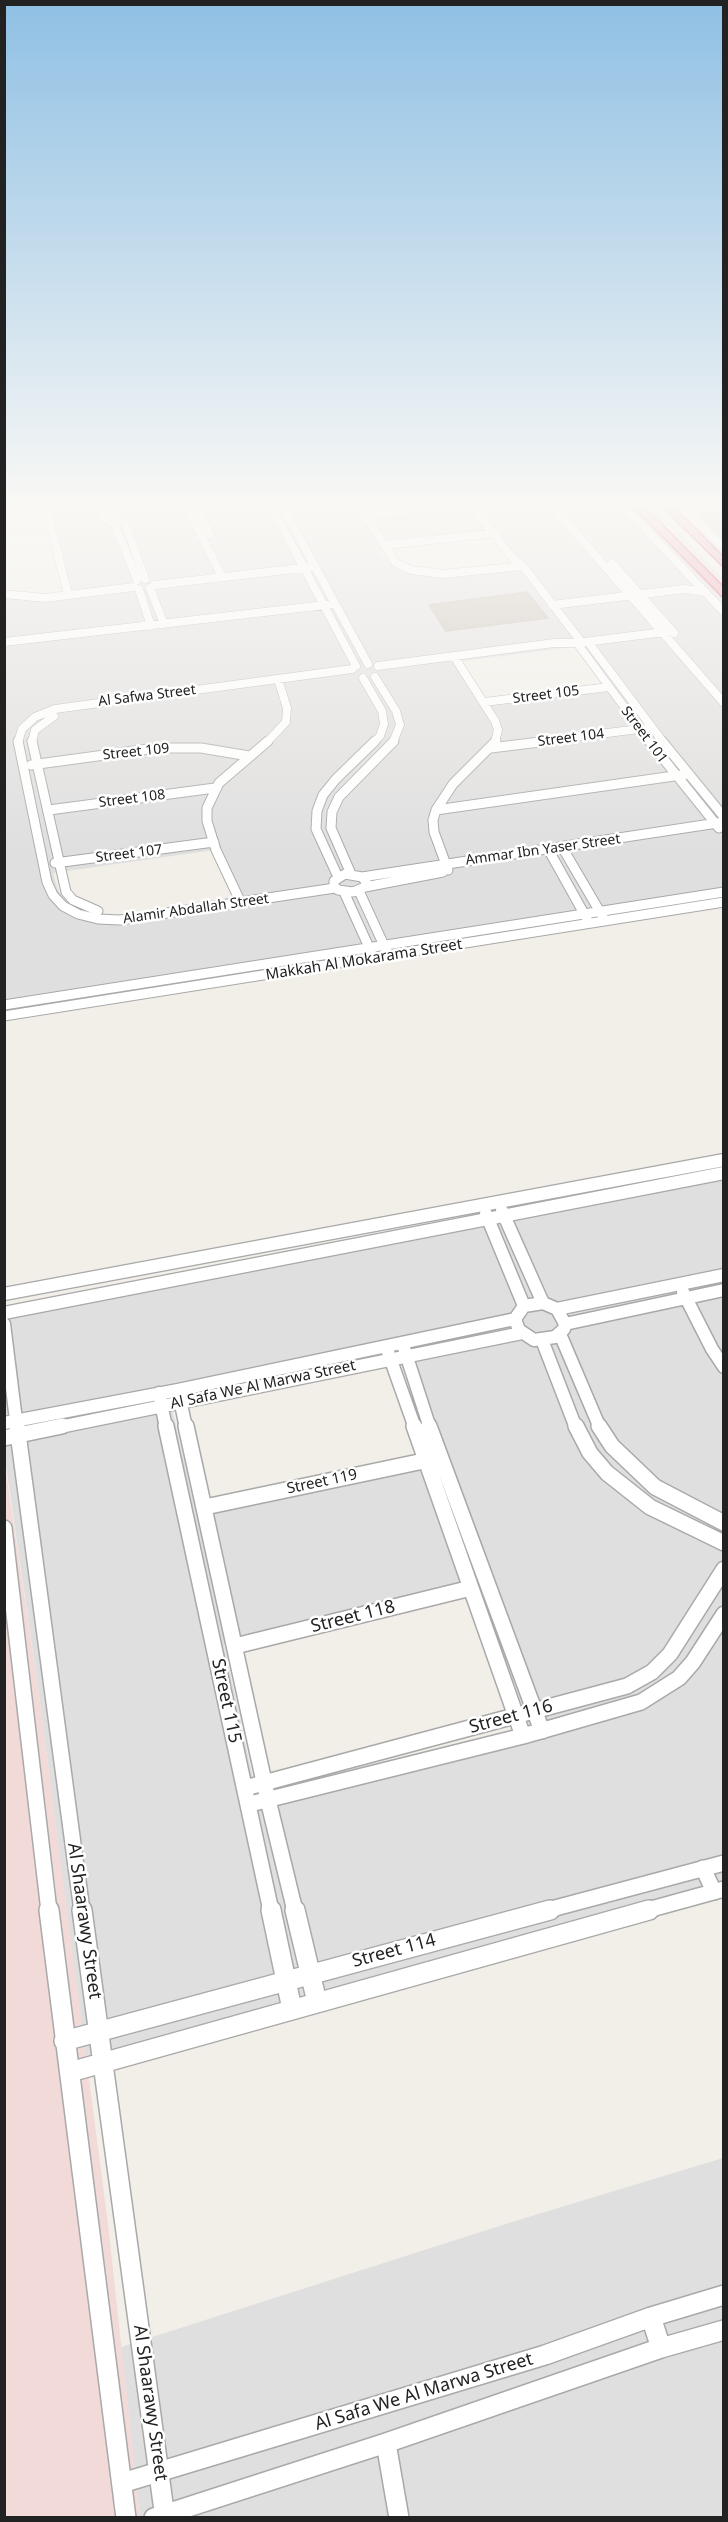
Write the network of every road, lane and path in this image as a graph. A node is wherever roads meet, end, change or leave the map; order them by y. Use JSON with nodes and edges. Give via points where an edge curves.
{"nodes":[{"id":1,"x":149,"y":620,"type":"edge"},
{"id":2,"x":182,"y":620,"type":"edge"},
{"id":3,"x":331,"y":620,"type":"edge"},
{"id":4,"x":343,"y":620,"type":"edge"},
{"id":5,"x":564,"y":620,"type":"edge"},
{"id":6,"x":650,"y":620,"type":"edge"},
{"id":7,"x":662,"y":620,"type":"edge"},
{"id":8,"x":163,"y":622,"type":"joint"},
{"id":9,"x":150,"y":623,"type":"junction"},
{"id":10,"x":672,"y":632,"type":"junction"},
{"id":11,"x":662,"y":633,"type":"junction"},
{"id":12,"x":4,"y":637,"type":"edge"},
{"id":13,"x":4,"y":642,"type":"edge"},
{"id":14,"x":582,"y":643,"type":"junction"},
{"id":15,"x":457,"y":661,"type":"junction"},
{"id":16,"x":368,"y":664,"type":"junction"},
{"id":17,"x":697,"y":666,"type":"junction"},
{"id":18,"x":378,"y":671,"type":"junction"},
{"id":19,"x":356,"y":672,"type":"junction"},
{"id":20,"x":279,"y":682,"type":"junction"},
{"id":21,"x":609,"y":687,"type":"junction"},
{"id":22,"x":723,"y":691,"type":"edge"},
{"id":23,"x":484,"y":702,"type":"junction"},
{"id":24,"x":723,"y":703,"type":"edge"},
{"id":25,"x":651,"y":727,"type":"junction"},
{"id":26,"x":640,"y":729,"type":"junction"},
{"id":27,"x":491,"y":748,"type":"junction"},
{"id":28,"x":249,"y":756,"type":"junction"},
{"id":29,"x":361,"y":757,"type":"junction"},
{"id":30,"x":375,"y":761,"type":"junction"},
{"id":31,"x":37,"y":764,"type":"junction"},
{"id":32,"x":24,"y":766,"type":"junction"},
{"id":33,"x":688,"y":774,"type":"junction"},
{"id":34,"x":675,"y":776,"type":"junction"},
{"id":35,"x":215,"y":789,"type":"junction"},
{"id":36,"x":33,"y":810,"type":"junction"},
{"id":37,"x":436,"y":810,"type":"junction"},
{"id":38,"x":50,"y":813,"type":"junction"},
{"id":39,"x":723,"y":817,"type":"edge"},
{"id":40,"x":35,"y":823,"type":"junction"},
{"id":41,"x":721,"y":826,"type":"edge"},
{"id":42,"x":214,"y":842,"type":"junction"},
{"id":43,"x":565,"y":851,"type":"junction"},
{"id":44,"x":551,"y":853,"type":"junction"},
{"id":45,"x":61,"y":863,"type":"junction"},
{"id":46,"x":44,"y":865,"type":"junction"},
{"id":47,"x":447,"y":867,"type":"junction"},
{"id":48,"x":351,"y":874,"type":"junction"},
{"id":49,"x":338,"y":884,"type":"junction"},
{"id":50,"x":362,"y":885,"type":"junction"},
{"id":51,"x":723,"y":892,"type":"edge"},
{"id":52,"x":240,"y":899,"type":"junction"},
{"id":53,"x":666,"y":901,"type":"junction"},
{"id":54,"x":692,"y":902,"type":"junction"},
{"id":55,"x":723,"y":902,"type":"edge"},
{"id":56,"x":672,"y":910,"type":"junction"},
{"id":57,"x":106,"y":916,"type":"junction"},
{"id":58,"x":602,"y":916,"type":"junction"},
{"id":59,"x":587,"y":919,"type":"junction"},
{"id":60,"x":384,"y":944,"type":"junction"},
{"id":61,"x":370,"y":946,"type":"junction"},
{"id":62,"x":389,"y":955,"type":"junction"},
{"id":63,"x":374,"y":958,"type":"junction"},
{"id":64,"x":264,"y":963,"type":"junction"},
{"id":65,"x":270,"y":975,"type":"junction"},
{"id":66,"x":4,"y":1005,"type":"edge"},
{"id":67,"x":4,"y":1016,"type":"edge"},
{"id":68,"x":723,"y":1160,"type":"edge"},
{"id":69,"x":723,"y":1173,"type":"edge"},
{"id":70,"x":669,"y":1178,"type":"junction"},
{"id":71,"x":498,"y":1202,"type":"junction"},
{"id":72,"x":482,"y":1204,"type":"junction"},
{"id":73,"x":505,"y":1217,"type":"junction"},
{"id":74,"x":488,"y":1221,"type":"junction"},
{"id":75,"x":236,"y":1251,"type":"junction"},
{"id":76,"x":243,"y":1268,"type":"junction"},
{"id":77,"x":723,"y":1275,"type":"edge"},
{"id":78,"x":679,"y":1284,"type":"junction"},
{"id":79,"x":723,"y":1290,"type":"edge"},
{"id":80,"x":4,"y":1294,"type":"edge"},
{"id":81,"x":686,"y":1298,"type":"junction"},
{"id":82,"x":543,"y":1303,"type":"junction"},
{"id":83,"x":524,"y":1306,"type":"junction"},
{"id":84,"x":557,"y":1309,"type":"junction"},
{"id":85,"x":4,"y":1313,"type":"edge"},
{"id":86,"x":515,"y":1319,"type":"junction"},
{"id":87,"x":4,"y":1324,"type":"edge"},
{"id":88,"x":562,"y":1329,"type":"junction"},
{"id":89,"x":522,"y":1334,"type":"junction"},
{"id":90,"x":542,"y":1340,"type":"junction"},
{"id":91,"x":404,"y":1348,"type":"junction"},
{"id":92,"x":388,"y":1352,"type":"junction"},
{"id":93,"x":723,"y":1367,"type":"edge"},
{"id":94,"x":179,"y":1396,"type":"junction"},
{"id":95,"x":161,"y":1400,"type":"junction"},
{"id":96,"x":11,"y":1429,"type":"edge"},
{"id":97,"x":433,"y":1459,"type":"junction"},
{"id":98,"x":205,"y":1507,"type":"junction"},
{"id":99,"x":723,"y":1523,"type":"edge"},
{"id":100,"x":4,"y":1528,"type":"edge"},
{"id":101,"x":723,"y":1543,"type":"edge"},
{"id":102,"x":723,"y":1569,"type":"edge"},
{"id":103,"x":471,"y":1588,"type":"junction"},
{"id":104,"x":723,"y":1614,"type":"edge"},
{"id":105,"x":235,"y":1646,"type":"junction"},
{"id":106,"x":535,"y":1711,"type":"junction"},
{"id":107,"x":516,"y":1716,"type":"junction"},
{"id":108,"x":542,"y":1731,"type":"junction"},
{"id":109,"x":523,"y":1736,"type":"junction"},
{"id":110,"x":265,"y":1783,"type":"junction"},
{"id":111,"x":245,"y":1788,"type":"junction"},
{"id":112,"x":268,"y":1800,"type":"junction"},
{"id":113,"x":250,"y":1804,"type":"junction"},
{"id":114,"x":723,"y":1863,"type":"edge"},
{"id":115,"x":703,"y":1868,"type":"junction"},
{"id":116,"x":719,"y":1890,"type":"edge"},
{"id":117,"x":309,"y":1973,"type":"junction"},
{"id":118,"x":285,"y":1980,"type":"junction"},
{"id":119,"x":316,"y":2002,"type":"junction"},
{"id":120,"x":292,"y":2009,"type":"junction"},
{"id":121,"x":99,"y":2031,"type":"junction"},
{"id":122,"x":64,"y":2041,"type":"junction"},
{"id":123,"x":104,"y":2062,"type":"junction"},
{"id":124,"x":70,"y":2072,"type":"junction"},
{"id":125,"x":723,"y":2295,"type":"edge"},
{"id":126,"x":651,"y":2317,"type":"junction"},
{"id":127,"x":723,"y":2330,"type":"edge"},
{"id":128,"x":661,"y":2348,"type":"junction"},
{"id":129,"x":386,"y":2443,"type":"junction"},
{"id":130,"x":159,"y":2472,"type":"junction"},
{"id":131,"x":122,"y":2482,"type":"junction"},
{"id":132,"x":126,"y":2517,"type":"edge"},
{"id":133,"x":161,"y":2517,"type":"edge"},
{"id":134,"x":399,"y":2517,"type":"edge"}],
"edges":[{"from":1,"to":9,"type":"street"},
{"from":2,"to":8,"type":"street"},
{"from":3,"to":19,"type":"street"},
{"from":4,"to":16,"type":"street"},
{"from":5,"to":14,"type":"street"},
{"from":6,"to":11,"type":"street"},
{"from":7,"to":10,"type":"street"},
{"from":8,"to":9,"type":"street"},
{"from":9,"to":12,"type":"street"},
{"from":9,"to":13,"type":"street"},
{"from":10,"to":11,"type":"street"},
{"from":10,"to":17,"type":"street"},
{"from":11,"to":14,"type":"street"},
{"from":11,"to":17,"type":"street"},
{"from":14,"to":15,"type":"street"},
{"from":14,"to":18,"type":"street","via":[[554,643]]},
{"from":14,"to":21,"type":"street","name":"Street 101"},
{"from":14,"to":25,"type":"street","name":"Street 101"},
{"from":15,"to":18,"type":"street"},
{"from":15,"to":23,"type":"street"},
{"from":16,"to":18,"type":"street"},
{"from":16,"to":19,"type":"street"},
{"from":17,"to":22,"type":"street"},
{"from":17,"to":24,"type":"street"},
{"from":18,"to":19,"type":"street"},
{"from":18,"to":30,"type":"street","via":[[400,725],[396,739]]},
{"from":19,"to":20,"type":"street","name":"Al Safwa Street"},
{"from":19,"to":29,"type":"street","via":[[382,711],[384,724],[380,736]]},
{"from":20,"to":28,"type":"street","via":[[287,708],[286,722]]},
{"from":20,"to":31,"type":"street","name":"Al Safwa Street","via":[[60,714],[35,730],[32,740]]},
{"from":20,"to":32,"type":"street","name":"Al Safwa Street","via":[[55,709],[35,717],[22,729],[18,741]]},
{"from":21,"to":23,"type":"street","name":"Street 105"},
{"from":21,"to":26,"type":"street","name":"Street 101"},
{"from":23,"to":27,"type":"street","via":[[498,730]]},
{"from":25,"to":26,"type":"street","name":"Street 104"},
{"from":25,"to":33,"type":"street","name":"Street 101"},
{"from":26,"to":27,"type":"street","name":"Street 104"},
{"from":26,"to":34,"type":"street","name":"Street 101"},
{"from":27,"to":37,"type":"street","via":[[453,784]]},
{"from":28,"to":31,"type":"street","name":"Street 109","via":[[179,747]]},
{"from":28,"to":35,"type":"street"},
{"from":29,"to":30,"type":"street"},
{"from":29,"to":49,"type":"street","via":[[336,779],[323,795],[317,811],[316,829]]},
{"from":30,"to":48,"type":"street","via":[[339,796],[332,812],[331,828]]},
{"from":31,"to":32,"type":"street","name":"Street 109"},
{"from":31,"to":38,"type":"street","name":"Alamir Abdallah Street"},
{"from":32,"to":36,"type":"street","name":"Alamir Abdallah Street"},
{"from":33,"to":34,"type":"street"},
{"from":33,"to":39,"type":"street","name":"Street 101"},
{"from":34,"to":37,"type":"street"},
{"from":34,"to":41,"type":"street","name":"Street 101"},
{"from":35,"to":38,"type":"street","name":"Street 108"},
{"from":35,"to":42,"type":"street","via":[[207,814]]},
{"from":36,"to":38,"type":"street"},
{"from":36,"to":40,"type":"street","name":"Alamir Abdallah Street"},
{"from":37,"to":47,"type":"street","via":[[434,832]]},
{"from":38,"to":40,"type":"street"},
{"from":38,"to":45,"type":"street","name":"Alamir Abdallah Street"},
{"from":40,"to":46,"type":"street","name":"Alamir Abdallah Street"},
{"from":41,"to":43,"type":"street","name":"Ammar Ibn Yaser Street"},
{"from":42,"to":45,"type":"street","name":"Street 107"},
{"from":42,"to":52,"type":"street"},
{"from":43,"to":44,"type":"street","name":"Ammar Ibn Yaser Street"},
{"from":43,"to":58,"type":"street"},
{"from":44,"to":47,"type":"street","name":"Ammar Ibn Yaser Street"},
{"from":44,"to":59,"type":"street"},
{"from":45,"to":46,"type":"street","name":"Street 107"},
{"from":45,"to":57,"type":"street","name":"Alamir Abdallah Street","via":[[66,892],[84,907]]},
{"from":46,"to":57,"type":"street","name":"Alamir Abdallah Street","via":[[53,895],[63,906],[78,914]]},
{"from":47,"to":50,"type":"street","name":"Ammar Ibn Yaser Street"},
{"from":48,"to":49,"type":"street"},
{"from":48,"to":50,"type":"street"},
{"from":49,"to":50,"type":"street","name":"Ammar Ibn Yaser Street"},
{"from":49,"to":52,"type":"street","name":"Alamir Abdallah Street"},
{"from":49,"to":61,"type":"street"},
{"from":50,"to":60,"type":"street"},
{"from":51,"to":54,"type":"street","name":"Makkah Al Mokarama Street"},
{"from":52,"to":57,"type":"street","name":"Alamir Abdallah Street","via":[[136,919]]},
{"from":53,"to":54,"type":"street","name":"Makkah Al Mokarama Street"},
{"from":53,"to":56,"type":"street"},
{"from":53,"to":58,"type":"street","name":"Makkah Al Mokarama Street"},
{"from":54,"to":55,"type":"street","name":"Makkah Al Mokarama Street"},
{"from":54,"to":56,"type":"street","name":"Makkah Al Mokarama Street"},
{"from":56,"to":58,"type":"street","name":"Makkah Al Mokarama Street"},
{"from":58,"to":59,"type":"street","name":"Makkah Al Mokarama Street"},
{"from":59,"to":60,"type":"street","name":"Makkah Al Mokarama Street"},
{"from":59,"to":62,"type":"street","name":"Makkah Al Mokarama Street"},
{"from":60,"to":61,"type":"street","name":"Makkah Al Mokarama Street"},
{"from":60,"to":62,"type":"street"},
{"from":61,"to":63,"type":"street"},
{"from":61,"to":64,"type":"street","name":"Makkah Al Mokarama Street"},
{"from":62,"to":63,"type":"street","name":"Makkah Al Mokarama Street"},
{"from":63,"to":65,"type":"street","name":"Makkah Al Mokarama Street"},
{"from":64,"to":65,"type":"street"},
{"from":64,"to":66,"type":"street","name":"Makkah Al Mokarama Street"},
{"from":65,"to":67,"type":"street","name":"Makkah Al Mokarama Street"},
{"from":68,"to":70,"type":"street"},
{"from":69,"to":70,"type":"street"},
{"from":70,"to":71,"type":"street"},
{"from":70,"to":73,"type":"street"},
{"from":71,"to":72,"type":"street"},
{"from":71,"to":73,"type":"street"},
{"from":72,"to":74,"type":"street"},
{"from":72,"to":75,"type":"street"},
{"from":73,"to":74,"type":"street"},
{"from":73,"to":82,"type":"street"},
{"from":74,"to":76,"type":"street"},
{"from":74,"to":83,"type":"street"},
{"from":75,"to":76,"type":"street"},
{"from":75,"to":80,"type":"street"},
{"from":76,"to":85,"type":"street"},
{"from":77,"to":78,"type":"street"},
{"from":78,"to":81,"type":"street"},
{"from":78,"to":84,"type":"street"},
{"from":79,"to":81,"type":"street"},
{"from":81,"to":88,"type":"street"},
{"from":81,"to":93,"type":"street"},
{"from":82,"to":83,"type":"street"},
{"from":82,"to":84,"type":"street"},
{"from":83,"to":86,"type":"street"},
{"from":84,"to":88,"type":"street"},
{"from":86,"to":89,"type":"street"},
{"from":86,"to":91,"type":"street","name":"Al Safa We Al Marwa Street"},
{"from":87,"to":96,"type":"street","name":"Al Shaarawy Street"},
{"from":88,"to":90,"type":"street"},
{"from":88,"to":99,"type":"street","via":[[597,1423],[612,1446],[656,1487]]},
{"from":89,"to":90,"type":"street"},
{"from":89,"to":91,"type":"street","name":"Al Safa We Al Marwa Street"},
{"from":90,"to":101,"type":"street","via":[[578,1432],[607,1473],[650,1507]]},
{"from":91,"to":92,"type":"street","name":"Al Safa We Al Marwa Street"},
{"from":91,"to":97,"type":"street"},
{"from":92,"to":94,"type":"street","name":"Al Safa We Al Marwa Street"},
{"from":92,"to":97,"type":"street"},
{"from":94,"to":95,"type":"street","name":"Al Safa We Al Marwa Street"},
{"from":94,"to":98,"type":"street","name":"Street 115"},
{"from":95,"to":96,"type":"street","name":"Al Safa We Al Marwa Street"},
{"from":95,"to":111,"type":"street","name":"Street 115"},
{"from":96,"to":121,"type":"street","name":"Al Shaarawy Street"},
{"from":97,"to":98,"type":"street","name":"Street 119"},
{"from":97,"to":103,"type":"street"},
{"from":97,"to":106,"type":"street","via":[[484,1570]]},
{"from":98,"to":105,"type":"street","name":"Street 115"},
{"from":100,"to":122,"type":"street","name":"Al Shaarawy Street"},
{"from":102,"to":106,"type":"street","name":"Street 116","via":[[678,1644],[652,1672],[619,1689]]},
{"from":103,"to":105,"type":"street","name":"Street 118"},
{"from":103,"to":107,"type":"street"},
{"from":104,"to":108,"type":"street","name":"Street 116","via":[[693,1662],[661,1691],[641,1702]]},
{"from":105,"to":110,"type":"street","name":"Street 115"},
{"from":106,"to":107,"type":"street","name":"Street 116"},
{"from":106,"to":108,"type":"street"},
{"from":107,"to":109,"type":"street"},
{"from":107,"to":110,"type":"street","name":"Street 116"},
{"from":108,"to":109,"type":"street","name":"Street 116"},
{"from":109,"to":112,"type":"street","name":"Street 116"},
{"from":110,"to":111,"type":"street","name":"Street 116"},
{"from":110,"to":112,"type":"street","name":"Street 115"},
{"from":111,"to":113,"type":"street","name":"Street 115"},
{"from":112,"to":113,"type":"street","name":"Street 116"},
{"from":112,"to":117,"type":"street","name":"Street 115"},
{"from":113,"to":118,"type":"street","name":"Street 115"},
{"from":114,"to":115,"type":"street","name":"Street 114"},
{"from":115,"to":116,"type":"street"},
{"from":115,"to":117,"type":"street","name":"Street 114"},
{"from":116,"to":119,"type":"street","name":"Street 114"},
{"from":117,"to":118,"type":"street","name":"Street 114"},
{"from":117,"to":119,"type":"street","name":"Street 115"},
{"from":118,"to":120,"type":"street","name":"Street 115"},
{"from":118,"to":121,"type":"street","name":"Street 114"},
{"from":119,"to":120,"type":"street","name":"Street 114"},
{"from":120,"to":123,"type":"street","name":"Street 114"},
{"from":121,"to":122,"type":"street","name":"Street 114"},
{"from":121,"to":123,"type":"street","name":"Al Shaarawy Street"},
{"from":122,"to":124,"type":"street","name":"Al Shaarawy Street"},
{"from":123,"to":124,"type":"street","name":"Street 114"},
{"from":123,"to":130,"type":"street","name":"Al Shaarawy Street"},
{"from":124,"to":131,"type":"street","name":"Al Shaarawy Street"},
{"from":125,"to":126,"type":"street","name":"Al Safa We Al Marwa Street"},
{"from":126,"to":128,"type":"street"},
{"from":126,"to":130,"type":"street","name":"Al Safa We Al Marwa Street","via":[[545,2355]]},
{"from":127,"to":128,"type":"street","name":"Al Safa We Al Marwa Street"},
{"from":128,"to":129,"type":"street","name":"Al Safa We Al Marwa Street"},
{"from":129,"to":133,"type":"street","name":"Al Safa We Al Marwa Street"},
{"from":129,"to":134,"type":"street"},
{"from":130,"to":131,"type":"street","name":"Al Safa We Al Marwa Street"},
{"from":130,"to":133,"type":"street","name":"Al Shaarawy Street"},
{"from":131,"to":132,"type":"street","name":"Al Shaarawy Street"}]}
